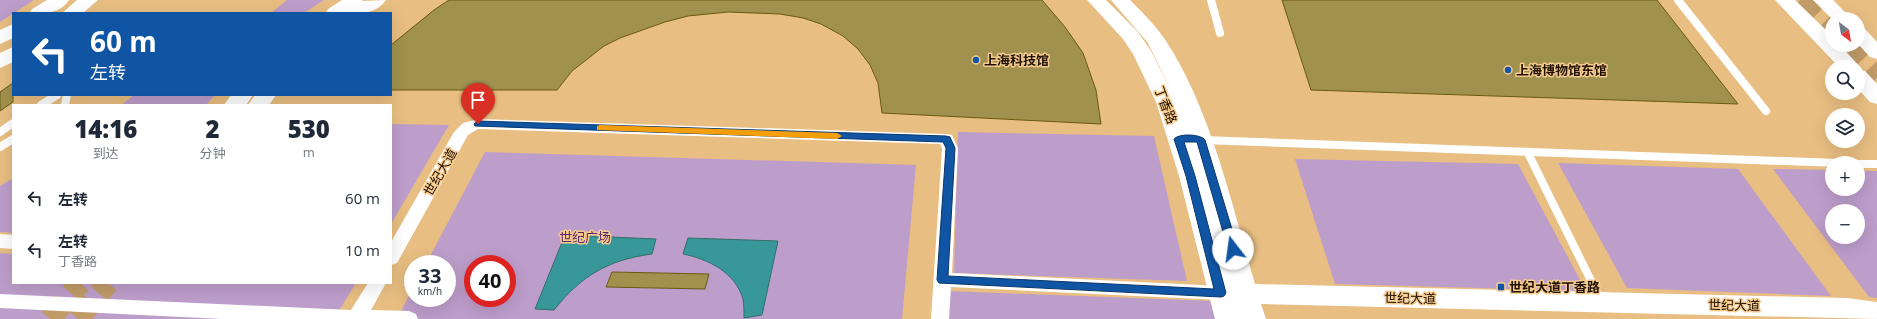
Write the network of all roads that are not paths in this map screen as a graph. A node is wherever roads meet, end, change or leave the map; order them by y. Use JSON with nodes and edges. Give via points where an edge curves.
{"nodes":[{"id":1,"x":60,"y":0,"type":"edge"},
{"id":2,"x":89,"y":0,"type":"edge"},
{"id":3,"x":354,"y":0,"type":"edge"},
{"id":4,"x":377,"y":0,"type":"edge"},
{"id":5,"x":1096,"y":0,"type":"edge"},
{"id":6,"x":1120,"y":0,"type":"edge"},
{"id":7,"x":1211,"y":0,"type":"edge"},
{"id":8,"x":1678,"y":0,"type":"edge"},
{"id":9,"x":1784,"y":0,"type":"edge"},
{"id":10,"x":1822,"y":0,"type":"edge"},
{"id":11,"x":41,"y":12,"type":"edge"},
{"id":12,"x":72,"y":12,"type":"edge"},
{"id":13,"x":336,"y":12,"type":"edge"},
{"id":14,"x":359,"y":12,"type":"edge"},
{"id":15,"x":1835,"y":12,"type":"edge"},
{"id":16,"x":12,"y":31,"type":"edge"},
{"id":17,"x":1220,"y":34,"type":"dead end"},
{"id":18,"x":0,"y":38,"type":"edge"},
{"id":19,"x":1865,"y":40,"type":"edge"},
{"id":20,"x":1877,"y":53,"type":"edge"},
{"id":21,"x":12,"y":54,"type":"edge"},
{"id":22,"x":1843,"y":60,"type":"edge"},
{"id":23,"x":0,"y":62,"type":"edge"},
{"id":24,"x":1865,"y":83,"type":"edge"},
{"id":25,"x":54,"y":96,"type":"edge"},
{"id":26,"x":242,"y":96,"type":"edge"},
{"id":27,"x":265,"y":96,"type":"edge"},
{"id":28,"x":1877,"y":96,"type":"edge"},
{"id":29,"x":42,"y":104,"type":"edge"},
{"id":30,"x":235,"y":104,"type":"edge"},
{"id":31,"x":259,"y":104,"type":"edge"},
{"id":32,"x":1766,"y":111,"type":"dead end"},
{"id":33,"x":12,"y":124,"type":"edge"},
{"id":34,"x":0,"y":132,"type":"edge"},
{"id":35,"x":1190,"y":139,"type":"junction"},
{"id":36,"x":12,"y":140,"type":"edge"},
{"id":37,"x":0,"y":147,"type":"edge"},
{"id":38,"x":1528,"y":153,"type":"junction"},
{"id":39,"x":1825,"y":163,"type":"edge"},
{"id":40,"x":1865,"y":164,"type":"edge"},
{"id":41,"x":1877,"y":164,"type":"edge"},
{"id":42,"x":0,"y":241,"type":"edge"},
{"id":43,"x":12,"y":242,"type":"edge"},
{"id":44,"x":392,"y":256,"type":"edge"},
{"id":45,"x":942,"y":280,"type":"junction"},
{"id":46,"x":376,"y":284,"type":"edge"},
{"id":47,"x":1221,"y":293,"type":"junction"},
{"id":48,"x":1245,"y":294,"type":"junction"},
{"id":49,"x":0,"y":301,"type":"edge"},
{"id":50,"x":1601,"y":302,"type":"junction"},
{"id":51,"x":1877,"y":312,"type":"edge"},
{"id":52,"x":356,"y":319,"type":"edge"},
{"id":53,"x":409,"y":319,"type":"edge"},
{"id":54,"x":940,"y":319,"type":"edge"},
{"id":55,"x":1228,"y":319,"type":"edge"},
{"id":56,"x":1254,"y":319,"type":"edge"}],
"edges":[{"from":1,"to":11,"type":"street"},
{"from":2,"to":12,"type":"street"},
{"from":3,"to":13,"type":"street"},
{"from":4,"to":14,"type":"street"},
{"from":5,"to":35,"type":"street","name":"丁香路","via":[[1143,53],[1166,102]]},
{"from":6,"to":35,"type":"street","name":"丁香路","via":[[1160,48],[1185,99]]},
{"from":7,"to":17,"type":"lane"},
{"from":8,"to":32,"type":"lane"},
{"from":9,"to":22,"type":"street"},
{"from":10,"to":15,"type":"street"},
{"from":16,"to":18,"type":"street"},
{"from":19,"to":20,"type":"street"},
{"from":21,"to":23,"type":"street"},
{"from":24,"to":28,"type":"street"},
{"from":25,"to":29,"type":"lane"},
{"from":26,"to":30,"type":"street"},
{"from":27,"to":31,"type":"street"},
{"from":33,"to":34,"type":"lane"},
{"from":35,"to":38,"type":"lane"},
{"from":35,"to":47,"type":"street","name":"丁香路","via":[[1190,176]]},
{"from":35,"to":48,"type":"street","name":"丁香路"},
{"from":36,"to":37,"type":"lane"},
{"from":38,"to":39,"type":"lane"},
{"from":38,"to":50,"type":"lane"},
{"from":40,"to":41,"type":"lane"},
{"from":42,"to":43,"type":"street"},
{"from":44,"to":45,"type":"street","name":"世纪大道","via":[[462,132],[472,125],[946,139],[950,148]]},
{"from":45,"to":47,"type":"street","name":"世纪大道"},
{"from":45,"to":54,"type":"street","name":"世纪大道"},
{"from":46,"to":52,"type":"street"},
{"from":47,"to":48,"type":"street","name":"世纪大道"},
{"from":47,"to":55,"type":"street","name":"丁香路"},
{"from":48,"to":50,"type":"street","name":"世纪大道"},
{"from":48,"to":56,"type":"street","name":"丁香路"},
{"from":49,"to":52,"type":"street"},
{"from":50,"to":51,"type":"street","name":"世纪大道","via":[[1847,308]]},
{"from":52,"to":53,"type":"street"}]}
